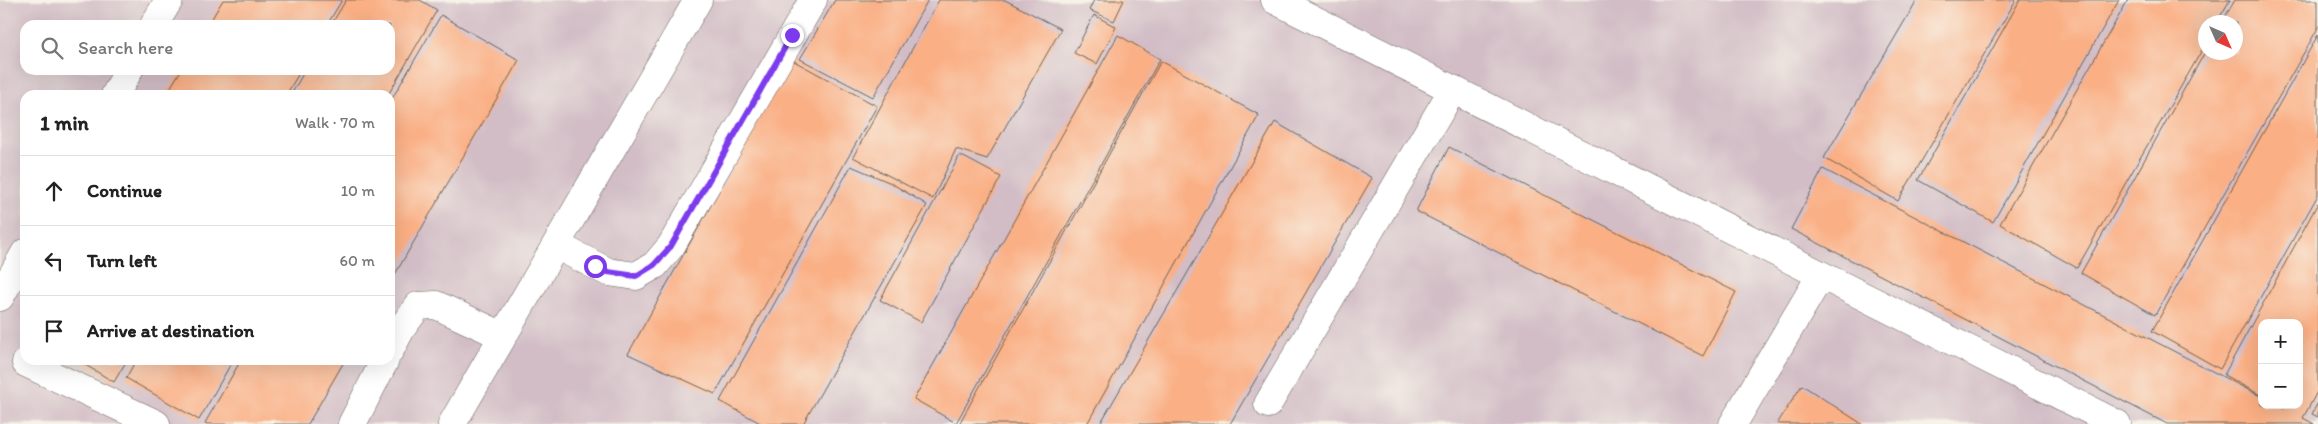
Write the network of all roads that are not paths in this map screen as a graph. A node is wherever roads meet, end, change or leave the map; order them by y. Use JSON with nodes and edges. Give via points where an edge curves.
{"nodes":[{"id":1,"x":168,"y":0,"type":"edge"},
{"id":2,"x":698,"y":0,"type":"edge"},
{"id":3,"x":813,"y":0,"type":"edge"},
{"id":4,"x":1275,"y":0,"type":"edge"},
{"id":5,"x":157,"y":20,"type":"edge"},
{"id":6,"x":126,"y":75,"type":"edge"},
{"id":7,"x":1453,"y":89,"type":"junction"},
{"id":8,"x":118,"y":90,"type":"edge"},
{"id":9,"x":556,"y":245,"type":"junction"},
{"id":10,"x":20,"y":262,"type":"edge"},
{"id":11,"x":1821,"y":275,"type":"junction"},
{"id":12,"x":0,"y":297,"type":"edge"},
{"id":13,"x":503,"y":336,"type":"junction"},
{"id":14,"x":395,"y":340,"type":"edge"},
{"id":15,"x":28,"y":365,"type":"edge"},
{"id":16,"x":382,"y":365,"type":"edge"},
{"id":17,"x":1268,"y":404,"type":"dead end"},
{"id":18,"x":156,"y":424,"type":"edge"},
{"id":19,"x":352,"y":424,"type":"edge"},
{"id":20,"x":452,"y":424,"type":"edge"},
{"id":21,"x":1733,"y":424,"type":"edge"},
{"id":22,"x":2117,"y":424,"type":"edge"}],
"edges":[{"from":1,"to":5,"type":"street"},
{"from":2,"to":9,"type":"street"},
{"from":3,"to":9,"type":"street","via":[[671,246],[654,265],[636,276],[608,272]]},
{"from":4,"to":7,"type":"street"},
{"from":6,"to":8,"type":"street"},
{"from":7,"to":11,"type":"street"},
{"from":7,"to":17,"type":"street"},
{"from":9,"to":13,"type":"street"},
{"from":10,"to":12,"type":"street"},
{"from":11,"to":21,"type":"street"},
{"from":11,"to":22,"type":"street"},
{"from":13,"to":14,"type":"street","via":[[436,305],[418,306]]},
{"from":13,"to":20,"type":"street"},
{"from":15,"to":18,"type":"street"},
{"from":16,"to":19,"type":"street"}]}
